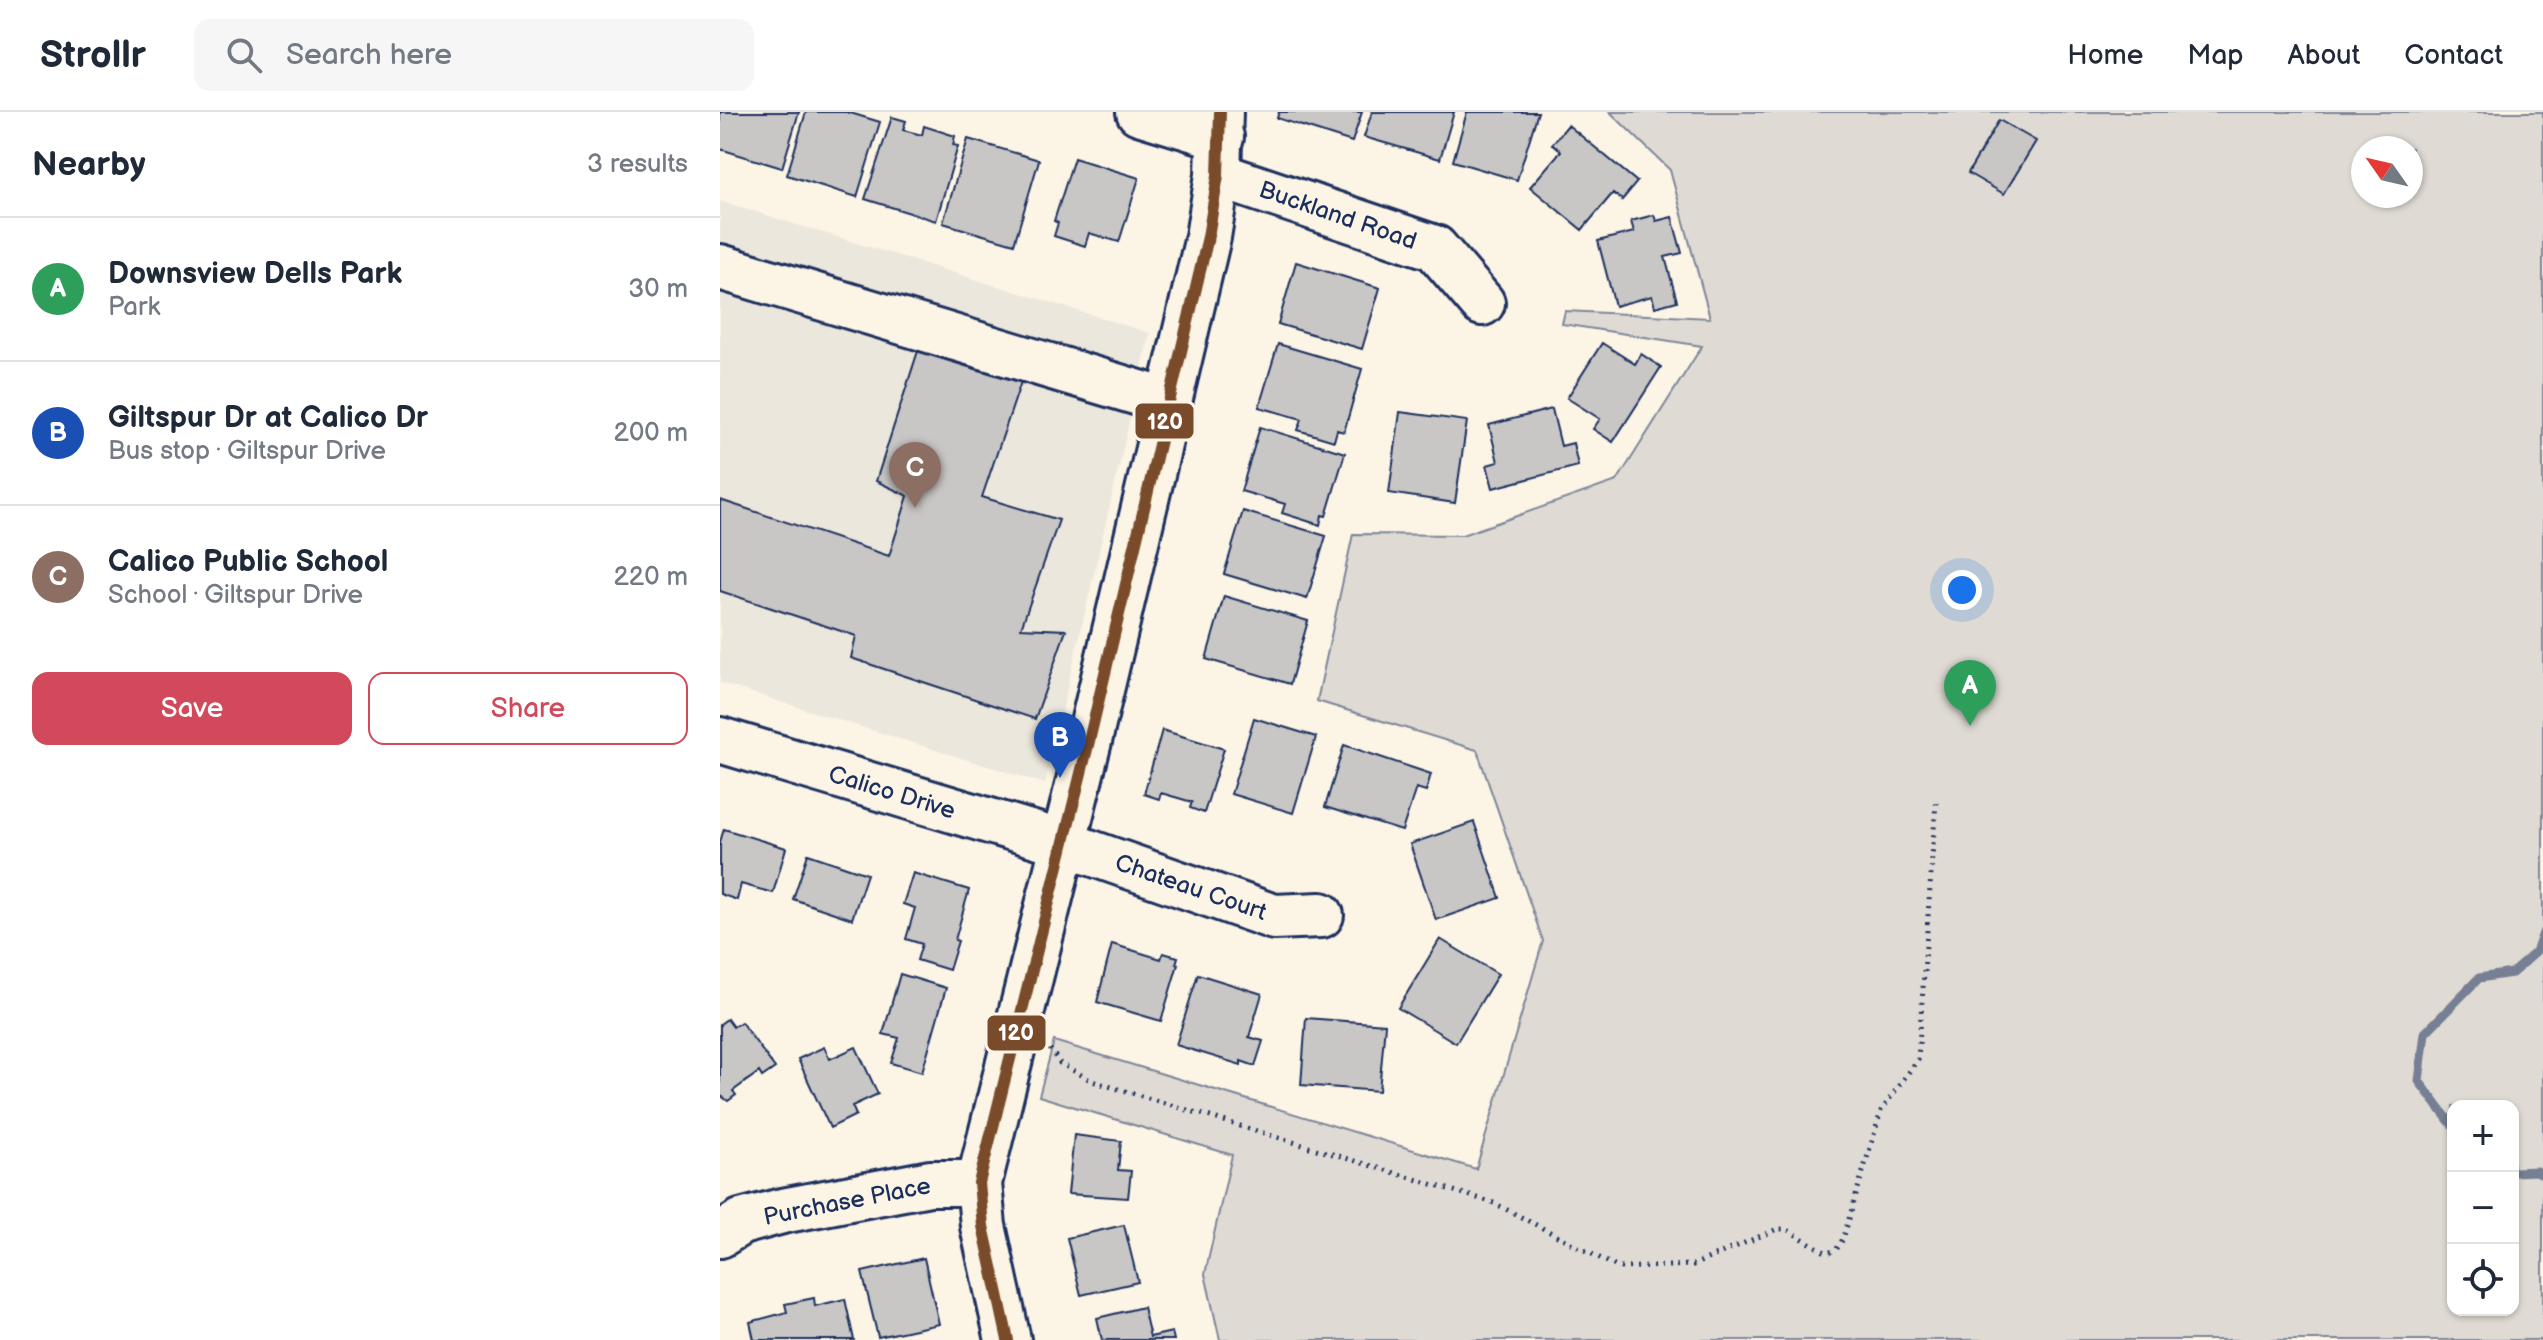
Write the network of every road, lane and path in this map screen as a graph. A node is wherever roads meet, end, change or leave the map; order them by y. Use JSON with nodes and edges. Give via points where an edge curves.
{"nodes":[{"id":1,"x":1139,"y":112,"type":"edge"},
{"id":2,"x":1220,"y":141,"type":"edge"},
{"id":3,"x":720,"y":267,"type":"edge"},
{"id":4,"x":1482,"y":303,"type":"dead end"},
{"id":5,"x":1169,"y":402,"type":"junction"},
{"id":6,"x":720,"y":740,"type":"edge"},
{"id":7,"x":1936,"y":802,"type":"dead end"},
{"id":8,"x":1063,"y":843,"type":"junction"},
{"id":9,"x":1321,"y":915,"type":"dead end"},
{"id":10,"x":1024,"y":1008,"type":"junction"},
{"id":11,"x":979,"y":1183,"type":"junction"},
{"id":12,"x":720,"y":1235,"type":"edge"},
{"id":13,"x":1008,"y":1340,"type":"edge"}],
"edges":[{"from":1,"to":2,"type":"street","name":"Buckland Road"},
{"from":2,"to":4,"type":"street","name":"Buckland Road","via":[[1435,248]]},
{"from":2,"to":5,"type":"street","via":[[1208,237]]},
{"from":3,"to":5,"type":"street"},
{"from":5,"to":8,"type":"street"},
{"from":6,"to":8,"type":"street","name":"Calico Drive"},
{"from":7,"to":10,"type":"path","via":[[1918,1059],[1881,1111],[1843,1239],[1827,1253],[1777,1229],[1693,1265],[1619,1268],[1494,1203],[1092,1081],[1060,1063]]},
{"from":8,"to":9,"type":"street","name":"Chateau Court","via":[[1274,917]]},
{"from":8,"to":10,"type":"street"},
{"from":10,"to":11,"type":"street"},
{"from":11,"to":12,"type":"street","name":"Purchase Place","via":[[930,1183],[782,1211],[741,1222]]},
{"from":11,"to":13,"type":"street"}]}
